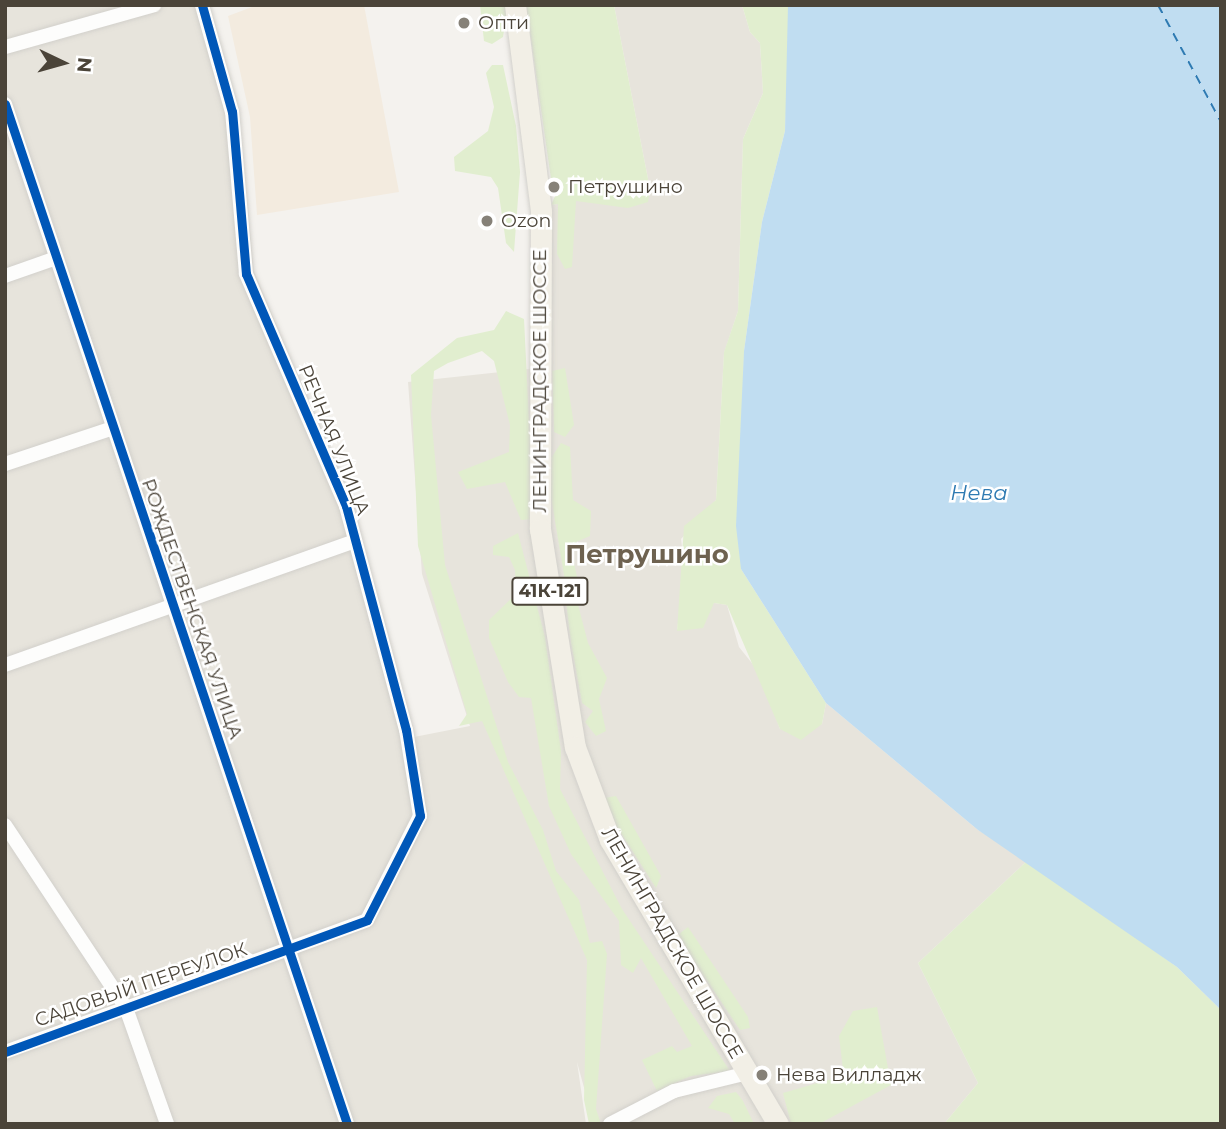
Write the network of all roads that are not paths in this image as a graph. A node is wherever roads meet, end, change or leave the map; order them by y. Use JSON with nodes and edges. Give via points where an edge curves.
{"nodes":[{"id":1,"x":154,"y":5,"type":"edge"},
{"id":2,"x":202,"y":5,"type":"edge"},
{"id":3,"x":515,"y":5,"type":"edge"},
{"id":4,"x":5,"y":47,"type":"edge"},
{"id":5,"x":5,"y":104,"type":"edge"},
{"id":6,"x":56,"y":258,"type":"junction"},
{"id":7,"x":5,"y":276,"type":"edge"},
{"id":8,"x":113,"y":428,"type":"junction"},
{"id":9,"x":5,"y":464,"type":"edge"},
{"id":10,"x":355,"y":541,"type":"junction"},
{"id":11,"x":171,"y":603,"type":"junction"},
{"id":12,"x":5,"y":665,"type":"edge"},
{"id":13,"x":5,"y":825,"type":"edge"},
{"id":14,"x":288,"y":952,"type":"junction"},
{"id":15,"x":126,"y":1008,"type":"junction"},
{"id":16,"x":5,"y":1052,"type":"edge"},
{"id":17,"x":748,"y":1073,"type":"junction"},
{"id":18,"x":167,"y":1124,"type":"edge"},
{"id":19,"x":347,"y":1124,"type":"edge"},
{"id":20,"x":610,"y":1124,"type":"edge"},
{"id":21,"x":778,"y":1124,"type":"edge"}],
"edges":[{"from":1,"to":4,"type":"street"},
{"from":2,"to":10,"type":"street","name":"РЕЧНАЯ УЛИЦА","via":[[232,112],[246,274]]},
{"from":3,"to":17,"type":"main road","name":"ЛЕНИНГРАДСКОЕ ШОССЕ","number":"41К-121","via":[[541,211],[540,529],[575,747],[610,840]]},
{"from":5,"to":6,"type":"street","name":"РОЖДЕСТВЕНСКАЯ УЛИЦА"},
{"from":6,"to":7,"type":"street"},
{"from":6,"to":8,"type":"street","name":"РОЖДЕСТВЕНСКАЯ УЛИЦА"},
{"from":8,"to":9,"type":"street"},
{"from":8,"to":11,"type":"street","name":"РОЖДЕСТВЕНСКАЯ УЛИЦА"},
{"from":10,"to":11,"type":"street"},
{"from":10,"to":14,"type":"street","name":"РЕЧНАЯ УЛИЦА","via":[[405,730],[420,816],[368,920]]},
{"from":11,"to":12,"type":"street"},
{"from":11,"to":14,"type":"street","name":"РОЖДЕСТВЕНСКАЯ УЛИЦА"},
{"from":13,"to":15,"type":"street"},
{"from":14,"to":15,"type":"street","name":"САДОВЫЙ ПЕРЕУЛОК"},
{"from":14,"to":19,"type":"street","name":"РОЖДЕСТВЕНСКАЯ УЛИЦА"},
{"from":15,"to":16,"type":"street","name":"САДОВЫЙ ПЕРЕУЛОК"},
{"from":15,"to":18,"type":"street"},
{"from":17,"to":20,"type":"street","via":[[674,1091]]},
{"from":17,"to":21,"type":"main road","name":"ЛЕНИНГРАДСКОЕ ШОССЕ","number":"41К-121"}]}
